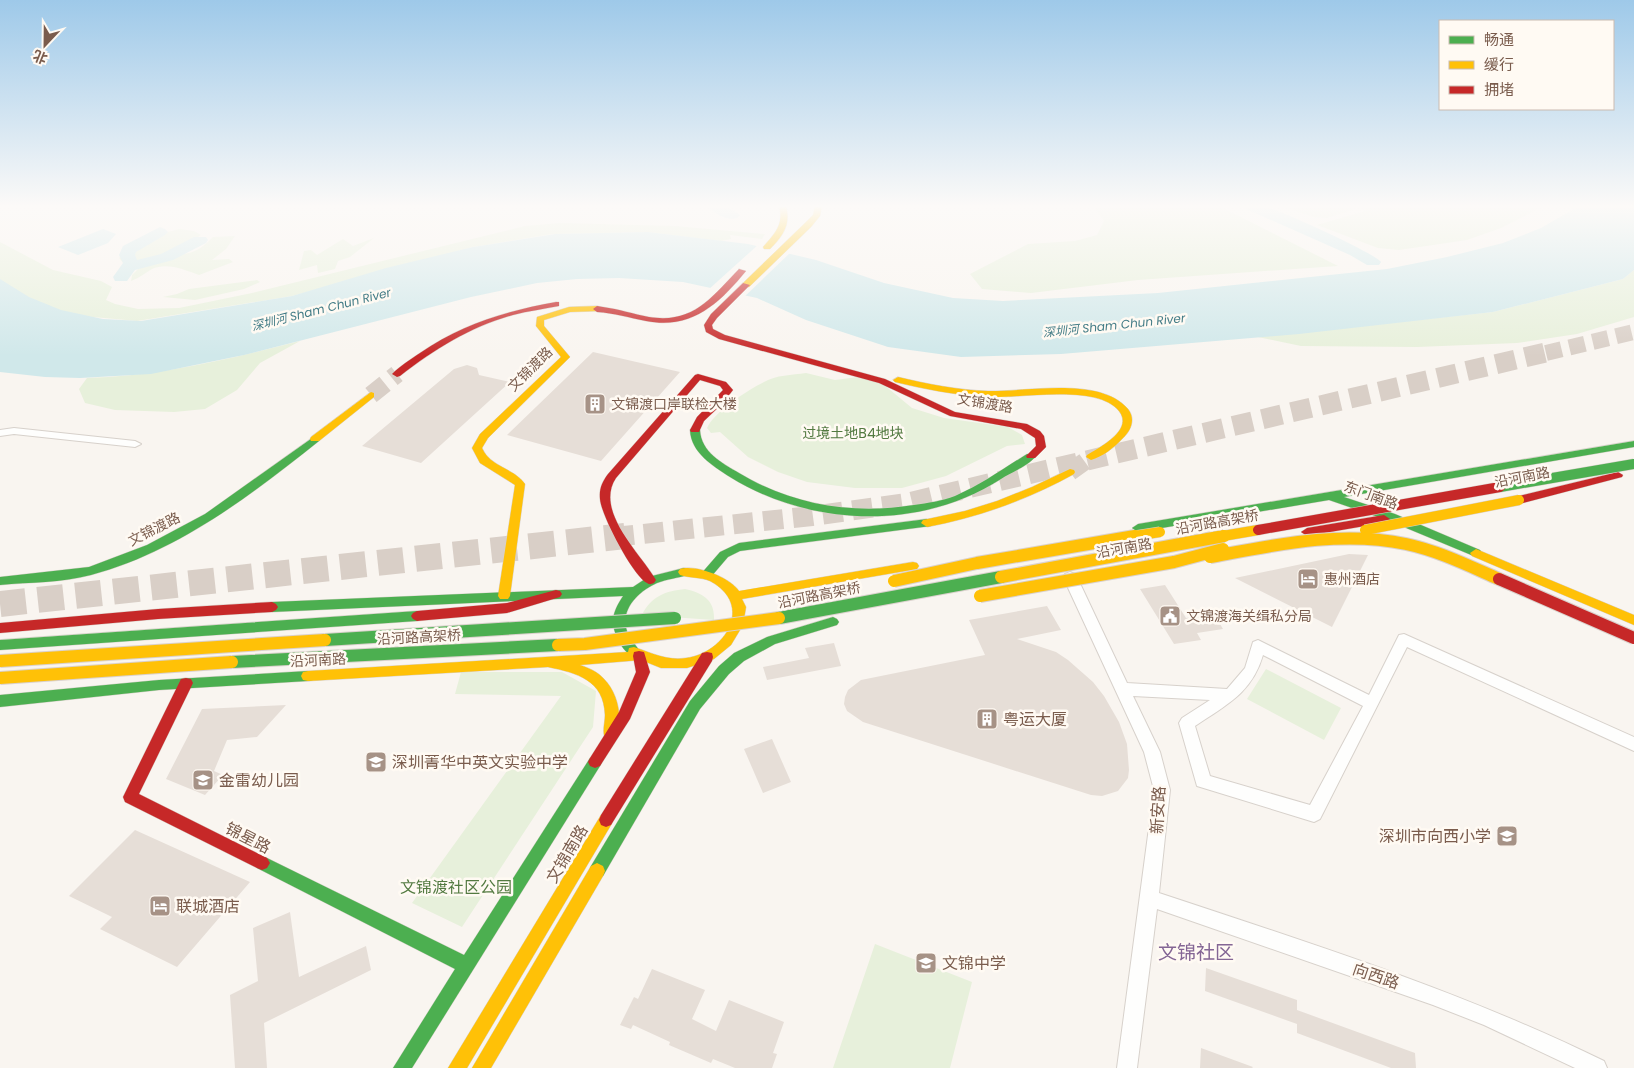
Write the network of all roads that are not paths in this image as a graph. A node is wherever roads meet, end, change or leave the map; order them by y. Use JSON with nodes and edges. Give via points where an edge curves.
{"nodes":[{"id":1,"x":758,"y":256,"type":"edge"},
{"id":2,"x":777,"y":256,"type":"edge"},
{"id":3,"x":710,"y":301,"type":"junction"},
{"id":4,"x":726,"y":305,"type":"junction"},
{"id":5,"x":397,"y":374,"type":"tunnel mouth"},
{"id":6,"x":371,"y":395,"type":"tunnel mouth"},
{"id":7,"x":0,"y":433,"type":"edge"},
{"id":8,"x":135,"y":444,"type":"dead end"},
{"id":9,"x":1634,"y":444,"type":"edge"},
{"id":10,"x":1634,"y":450,"type":"edge"},
{"id":11,"x":1091,"y":457,"type":"tunnel mouth"},
{"id":12,"x":1634,"y":464,"type":"edge"},
{"id":13,"x":1634,"y":470,"type":"edge"},
{"id":14,"x":1070,"y":472,"type":"tunnel mouth"},
{"id":15,"x":1329,"y":496,"type":"junction"},
{"id":16,"x":1390,"y":512,"type":"junction"},
{"id":17,"x":1359,"y":523,"type":"junction"},
{"id":18,"x":1317,"y":540,"type":"junction"},
{"id":19,"x":1053,"y":542,"type":"junction"},
{"id":20,"x":1174,"y":562,"type":"junction"},
{"id":21,"x":1068,"y":573,"type":"junction"},
{"id":22,"x":706,"y":575,"type":"junction"},
{"id":23,"x":650,"y":580,"type":"junction"},
{"id":24,"x":0,"y":581,"type":"edge"},
{"id":25,"x":882,"y":584,"type":"dead end"},
{"id":26,"x":634,"y":591,"type":"junction"},
{"id":27,"x":556,"y":594,"type":"junction"},
{"id":28,"x":504,"y":596,"type":"junction"},
{"id":29,"x":736,"y":596,"type":"junction"},
{"id":30,"x":970,"y":598,"type":"dead end"},
{"id":31,"x":749,"y":608,"type":"dead end"},
{"id":32,"x":730,"y":611,"type":"dead end"},
{"id":33,"x":690,"y":616,"type":"dead end"},
{"id":34,"x":1634,"y":620,"type":"edge"},
{"id":35,"x":0,"y":628,"type":"edge"},
{"id":36,"x":736,"y":632,"type":"junction"},
{"id":37,"x":1634,"y":638,"type":"edge"},
{"id":38,"x":585,"y":644,"type":"junction"},
{"id":39,"x":0,"y":645,"type":"edge"},
{"id":40,"x":1634,"y":646,"type":"edge"},
{"id":41,"x":639,"y":656,"type":"junction"},
{"id":42,"x":707,"y":657,"type":"junction"},
{"id":43,"x":0,"y":661,"type":"edge"},
{"id":44,"x":545,"y":661,"type":"junction"},
{"id":45,"x":0,"y":678,"type":"edge"},
{"id":46,"x":186,"y":683,"type":"junction"},
{"id":47,"x":1124,"y":689,"type":"junction"},
{"id":48,"x":1230,"y":695,"type":"junction"},
{"id":49,"x":0,"y":701,"type":"edge"},
{"id":50,"x":1372,"y":704,"type":"junction"},
{"id":51,"x":1634,"y":744,"type":"edge"},
{"id":52,"x":607,"y":745,"type":"junction"},
{"id":53,"x":1149,"y":898,"type":"junction"},
{"id":54,"x":467,"y":966,"type":"junction"},
{"id":55,"x":402,"y":1068,"type":"edge"},
{"id":56,"x":457,"y":1068,"type":"edge"},
{"id":57,"x":481,"y":1068,"type":"edge"},
{"id":58,"x":1127,"y":1068,"type":"edge"},
{"id":59,"x":1597,"y":1068,"type":"edge"}],
"edges":[{"from":1,"to":3,"type":"main road"},
{"from":2,"to":4,"type":"main road"},
{"from":3,"to":5,"type":"main road","via":[[691,312],[671,317],[591,301],[506,314],[481,320],[455,332]]},
{"from":3,"to":28,"type":"main road","name":"文锦渡路","via":[[695,315],[678,321],[592,309],[557,312],[540,319],[540,326],[566,357],[484,436],[477,448],[483,460],[509,472],[520,484]]},
{"from":4,"to":11,"type":"main road","name":"文锦渡路","via":[[717,321],[727,333],[891,378],[975,393],[1084,393],[1104,396],[1128,414],[1128,426]]},
{"from":4,"to":23,"type":"main road","name":"文锦渡路","via":[[708,325],[716,336],[882,381],[953,414],[1024,426],[1036,433],[1041,447],[1034,455],[973,491],[943,503],[877,513],[814,510],[782,501],[749,485],[721,466],[698,444],[696,427],[728,390],[723,384],[698,377],[612,476],[605,489],[616,529]]},
{"from":6,"to":24,"type":"main road","name":"文锦渡路","via":[[259,483],[149,551],[89,571]]},
{"from":7,"to":8,"type":"street","via":[[14,431]]},
{"from":9,"to":15,"type":"main road","name":"沿河南路"},
{"from":10,"to":25,"type":"main road","name":"沿河路高架桥","bridge":true,"via":[[977,563]]},
{"from":12,"to":16,"type":"main road","name":"沿河路高架桥","bridge":true},
{"from":13,"to":16,"type":"main road","name":"沿河南路"},
{"from":13,"to":18,"type":"main road","bridge":true,"via":[[1519,500]]},
{"from":14,"to":22,"type":"main road","via":[[1026,496],[966,515],[731,549]]},
{"from":15,"to":16,"type":"main road","name":"东门南路"},
{"from":15,"to":17,"type":"main road","name":"东门南路","via":[[1341,511]]},
{"from":15,"to":19,"type":"main road","name":"沿河南路"},
{"from":16,"to":17,"type":"main road","name":"沿河南路"},
{"from":16,"to":20,"type":"main road","bridge":true},
{"from":16,"to":34,"type":"main road","name":"东门南路"},
{"from":16,"to":38,"type":"main road","name":"沿河路高架桥","bridge":true,"via":[[767,620]]},
{"from":17,"to":21,"type":"main road","name":"沿河南路"},
{"from":17,"to":40,"type":"main road","name":"东门南路"},
{"from":18,"to":20,"type":"main road","bridge":true},
{"from":18,"to":37,"type":"main road","bridge":true,"via":[[1372,538],[1411,543]]},
{"from":19,"to":21,"type":"street","name":"新安路"},
{"from":19,"to":29,"type":"main road","name":"沿河南路"},
{"from":20,"to":30,"type":"main road","bridge":true},
{"from":21,"to":36,"type":"main road","name":"沿河南路"},
{"from":21,"to":47,"type":"street","name":"新安路"},
{"from":22,"to":23,"type":"main road","via":[[684,572]]},
{"from":22,"to":29,"type":"main road","via":[[724,583]]},
{"from":23,"to":26,"type":"main road"},
{"from":26,"to":27,"type":"main road"},
{"from":26,"to":41,"type":"main road","via":[[621,608],[619,630],[622,640]]},
{"from":27,"to":28,"type":"main road"},
{"from":27,"to":39,"type":"main road","via":[[507,608],[477,612]]},
{"from":28,"to":35,"type":"main road","via":[[215,610]]},
{"from":29,"to":36,"type":"main road","via":[[741,614]]},
{"from":31,"to":32,"type":"main road"},
{"from":33,"to":43,"type":"main road","name":"沿河路高架桥","bridge":true},
{"from":36,"to":42,"type":"main road","via":[[724,647]]},
{"from":38,"to":45,"type":"main road","name":"沿河路高架桥","bridge":true,"via":[[159,666]]},
{"from":38,"to":57,"type":"main road","bridge":true,"via":[[758,633],[838,621],[788,634],[751,649],[734,660],[707,687]]},
{"from":41,"to":42,"type":"main road","via":[[658,663],[679,664]]},
{"from":41,"to":44,"type":"main road","name":"沿河南路"},
{"from":41,"to":52,"type":"main road","name":"文锦南路","via":[[643,672],[625,715]]},
{"from":42,"to":56,"type":"main road","name":"文锦南路"},
{"from":44,"to":46,"type":"main road","name":"沿河南路"},
{"from":44,"to":52,"type":"main road","via":[[582,669],[607,690],[613,704],[613,724]]},
{"from":46,"to":49,"type":"main road","name":"沿河南路"},
{"from":46,"to":54,"type":"main road","name":"锦星路","via":[[130,797]]},
{"from":47,"to":48,"type":"street"},
{"from":47,"to":53,"type":"street","name":"新安路","via":[[1152,752],[1162,790]]},
{"from":48,"to":50,"type":"street","via":[[1252,671],[1258,646]]},
{"from":48,"to":50,"type":"street","via":[[1187,723],[1204,782],[1314,814]]},
{"from":50,"to":51,"type":"street","via":[[1404,638]]},
{"from":52,"to":54,"type":"main road","name":"文锦南路"},
{"from":53,"to":58,"type":"street","name":"新安路"},
{"from":53,"to":59,"type":"street","name":"向西路","via":[[1457,1004]]},
{"from":54,"to":55,"type":"main road","name":"文锦南路"}]}
